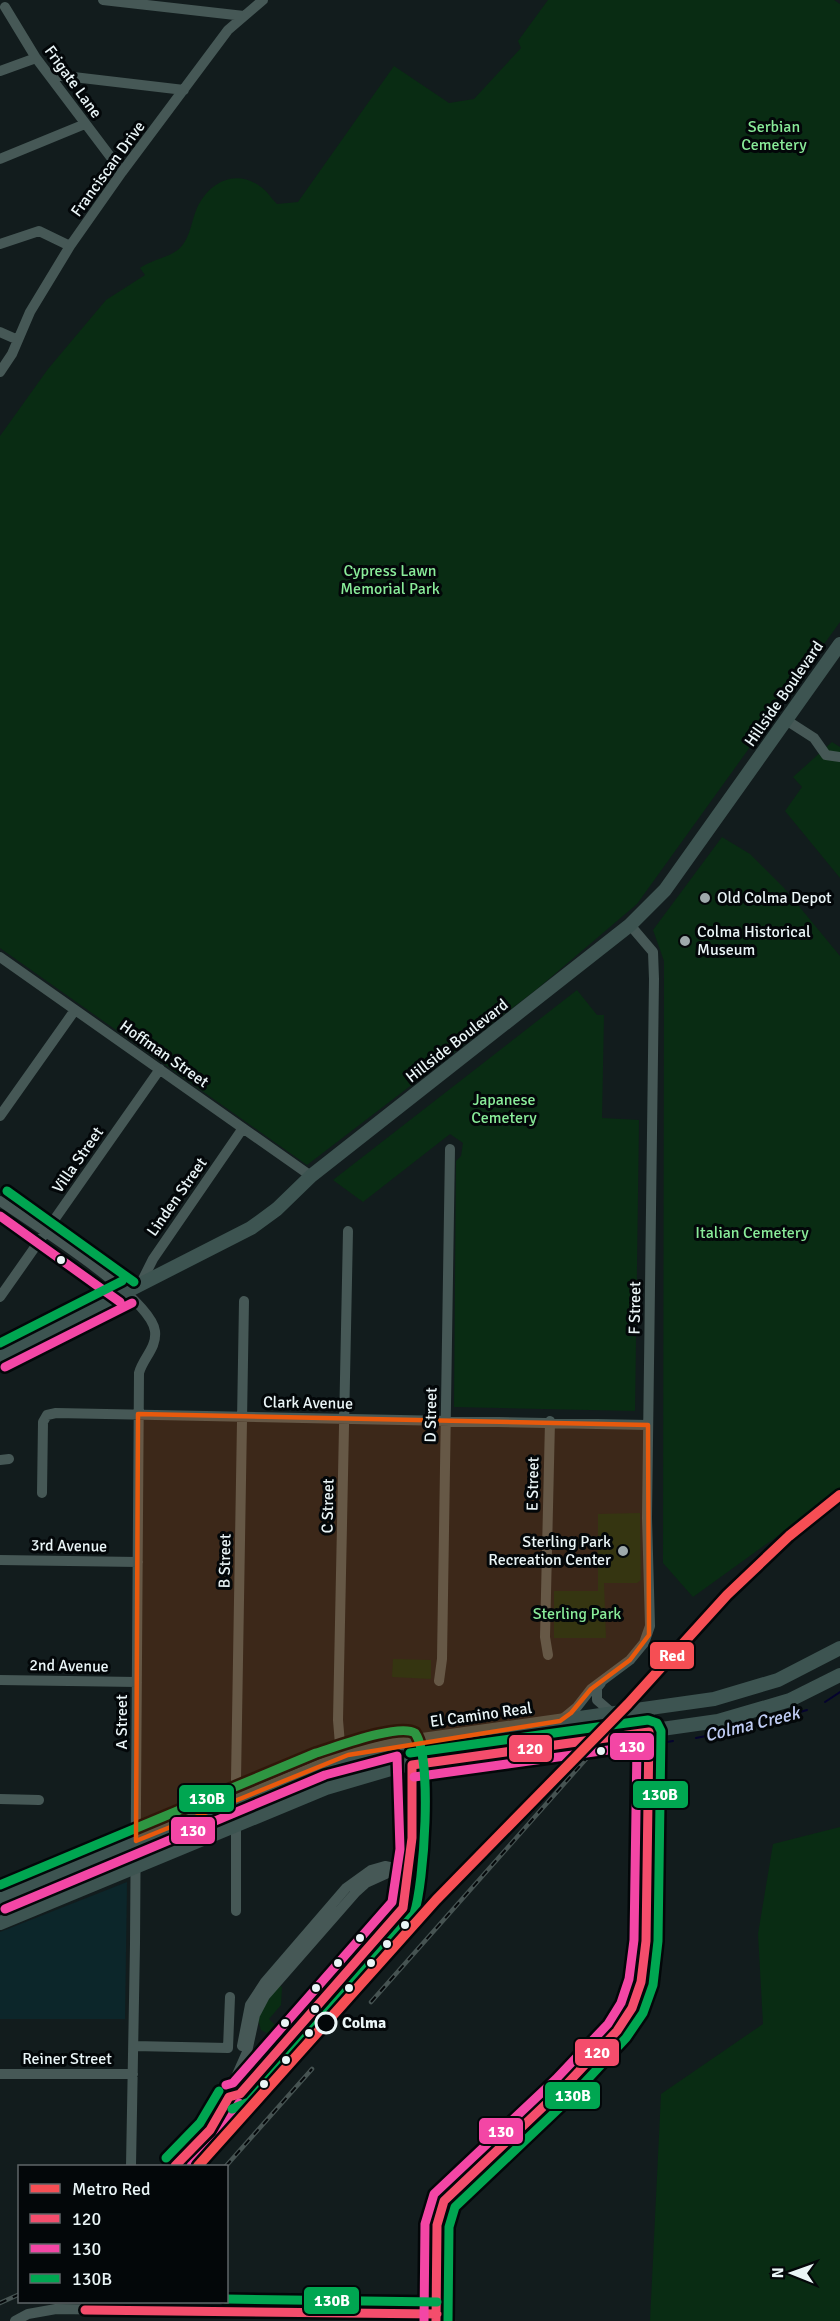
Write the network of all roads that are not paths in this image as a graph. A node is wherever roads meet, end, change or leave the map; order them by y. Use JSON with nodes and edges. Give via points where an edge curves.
{"nodes":[{"id":1,"x":103,"y":0,"type":"edge"},
{"id":2,"x":263,"y":0,"type":"edge"},
{"id":3,"x":4,"y":4,"type":"edge"},
{"id":4,"x":244,"y":16,"type":"junction"},
{"id":5,"x":36,"y":58,"type":"junction"},
{"id":6,"x":0,"y":71,"type":"edge"},
{"id":7,"x":48,"y":74,"type":"junction"},
{"id":8,"x":184,"y":90,"type":"junction"},
{"id":9,"x":85,"y":124,"type":"junction"},
{"id":10,"x":0,"y":159,"type":"edge"},
{"id":11,"x":122,"y":172,"type":"junction"},
{"id":12,"x":0,"y":244,"type":"edge"},
{"id":13,"x":70,"y":246,"type":"junction"},
{"id":14,"x":0,"y":332,"type":"edge"},
{"id":15,"x":18,"y":340,"type":"junction"},
{"id":16,"x":0,"y":372,"type":"edge"},
{"id":17,"x":840,"y":644,"type":"edge"},
{"id":18,"x":786,"y":720,"type":"junction"},
{"id":19,"x":840,"y":758,"type":"edge"},
{"id":20,"x":630,"y":925,"type":"junction"},
{"id":21,"x":0,"y":957,"type":"edge"},
{"id":22,"x":75,"y":1010,"type":"junction"},
{"id":23,"x":160,"y":1069,"type":"junction"},
{"id":24,"x":0,"y":1116,"type":"edge"},
{"id":25,"x":243,"y":1128,"type":"junction"},
{"id":26,"x":450,"y":1149,"type":"dead end"},
{"id":27,"x":311,"y":1176,"type":"junction"},
{"id":28,"x":0,"y":1201,"type":"edge"},
{"id":29,"x":348,"y":1231,"type":"dead end"},
{"id":30,"x":45,"y":1232,"type":"junction"},
{"id":31,"x":140,"y":1285,"type":"junction"},
{"id":32,"x":127,"y":1292,"type":"junction"},
{"id":33,"x":0,"y":1297,"type":"edge"},
{"id":34,"x":244,"y":1301,"type":"dead end"},
{"id":35,"x":0,"y":1356,"type":"edge"},
{"id":36,"x":138,"y":1414,"type":"junction"},
{"id":37,"x":242,"y":1417,"type":"junction"},
{"id":38,"x":344,"y":1419,"type":"junction"},
{"id":39,"x":446,"y":1420,"type":"junction"},
{"id":40,"x":550,"y":1421,"type":"junction"},
{"id":41,"x":648,"y":1425,"type":"junction"},
{"id":42,"x":42,"y":1493,"type":"dead end"},
{"id":43,"x":0,"y":1560,"type":"edge"},
{"id":44,"x":138,"y":1562,"type":"junction"},
{"id":45,"x":840,"y":1648,"type":"edge"},
{"id":46,"x":548,"y":1655,"type":"dead end"},
{"id":47,"x":840,"y":1675,"type":"edge"},
{"id":48,"x":0,"y":1680,"type":"edge"},
{"id":49,"x":603,"y":1680,"type":"junction"},
{"id":50,"x":439,"y":1681,"type":"dead end"},
{"id":51,"x":137,"y":1682,"type":"junction"},
{"id":52,"x":650,"y":1708,"type":"junction"},
{"id":53,"x":612,"y":1713,"type":"junction"},
{"id":54,"x":560,"y":1721,"type":"junction"},
{"id":55,"x":649,"y":1732,"type":"junction"},
{"id":56,"x":407,"y":1742,"type":"junction"},
{"id":57,"x":340,"y":1758,"type":"junction"},
{"id":58,"x":412,"y":1765,"type":"junction"},
{"id":59,"x":343,"y":1781,"type":"junction"},
{"id":60,"x":242,"y":1797,"type":"junction"},
{"id":61,"x":0,"y":1799,"type":"edge"},
{"id":62,"x":39,"y":1800,"type":"dead end"},
{"id":63,"x":250,"y":1819,"type":"junction"},
{"id":64,"x":236,"y":1825,"type":"junction"},
{"id":65,"x":136,"y":1841,"type":"junction"},
{"id":66,"x":136,"y":1867,"type":"junction"},
{"id":67,"x":0,"y":1898,"type":"edge"},
{"id":68,"x":236,"y":1911,"type":"dead end"},
{"id":69,"x":0,"y":1923,"type":"edge"},
{"id":70,"x":230,"y":1997,"type":"dead end"},
{"id":71,"x":134,"y":2046,"type":"junction"},
{"id":72,"x":0,"y":2074,"type":"edge"},
{"id":73,"x":133,"y":2074,"type":"junction"},
{"id":74,"x":131,"y":2165,"type":"edge"},
{"id":75,"x":176,"y":2165,"type":"edge"},
{"id":76,"x":85,"y":2306,"type":"edge"},
{"id":77,"x":230,"y":2317,"type":"edge"},
{"id":78,"x":438,"y":2318,"type":"edge"},
{"id":79,"x":15,"y":2321,"type":"edge"}],
"edges":[{"from":1,"to":4,"type":"street"},
{"from":2,"to":4,"type":"street","name":"Franciscan Drive"},
{"from":3,"to":5,"type":"street","name":"Frigate Lane"},
{"from":4,"to":8,"type":"street","name":"Franciscan Drive","via":[[221,38]]},
{"from":5,"to":6,"type":"street"},
{"from":5,"to":7,"type":"street","name":"Frigate Lane"},
{"from":7,"to":8,"type":"street"},
{"from":7,"to":9,"type":"street","name":"Frigate Lane"},
{"from":8,"to":11,"type":"street","name":"Franciscan Drive"},
{"from":9,"to":10,"type":"street"},
{"from":9,"to":11,"type":"street","name":"Frigate Lane"},
{"from":11,"to":13,"type":"street","name":"Franciscan Drive"},
{"from":12,"to":13,"type":"street","via":[[39,231]]},
{"from":13,"to":15,"type":"street","name":"Franciscan Drive","via":[[30,312]]},
{"from":14,"to":15,"type":"street"},
{"from":15,"to":16,"type":"street","name":"Franciscan Drive"},
{"from":17,"to":18,"type":"main road","name":"Hillside Boulevard"},
{"from":18,"to":19,"type":"street","via":[[814,738],[826,755]]},
{"from":18,"to":20,"type":"main road","name":"Hillside Boulevard","via":[[665,890]]},
{"from":20,"to":27,"type":"main road","name":"Hillside Boulevard"},
{"from":20,"to":41,"type":"street","name":"F Street","via":[[653,952]]},
{"from":21,"to":22,"type":"street","name":"Hoffman Street"},
{"from":22,"to":23,"type":"street","name":"Hoffman Street"},
{"from":22,"to":24,"type":"street"},
{"from":23,"to":25,"type":"street","name":"Hoffman Street"},
{"from":23,"to":30,"type":"street","name":"Villa Street"},
{"from":25,"to":27,"type":"street","name":"Hoffman Street"},
{"from":25,"to":31,"type":"street","name":"Linden Street","via":[[153,1259]]},
{"from":26,"to":39,"type":"street","name":"D Street"},
{"from":27,"to":31,"type":"main road","name":"Hillside Boulevard","via":[[264,1220]]},
{"from":28,"to":30,"type":"street","name":"A Street"},
{"from":29,"to":38,"type":"street","name":"C Street"},
{"from":30,"to":32,"type":"street","name":"A Street"},
{"from":30,"to":33,"type":"street","name":"Villa Street"},
{"from":31,"to":32,"type":"main road","name":"Hillside Boulevard"},
{"from":32,"to":35,"type":"main road","name":"Hillside Boulevard"},
{"from":32,"to":36,"type":"street","name":"A Street","via":[[148,1312],[155,1329],[154,1345],[139,1373]]},
{"from":34,"to":37,"type":"street","name":"B Street"},
{"from":36,"to":37,"type":"street","name":"Clark Avenue"},
{"from":36,"to":42,"type":"street","name":"Clark Avenue","via":[[47,1415],[43,1422]]},
{"from":36,"to":44,"type":"street","name":"A Street"},
{"from":37,"to":38,"type":"street","name":"Clark Avenue"},
{"from":37,"to":60,"type":"street","name":"B Street","via":[[236,1780]]},
{"from":38,"to":39,"type":"street","name":"Clark Avenue"},
{"from":38,"to":57,"type":"street","name":"C Street"},
{"from":39,"to":40,"type":"street","name":"Clark Avenue"},
{"from":39,"to":50,"type":"street","name":"D Street"},
{"from":40,"to":41,"type":"street","name":"Clark Avenue"},
{"from":40,"to":46,"type":"street","name":"E Street","via":[[544,1637]]},
{"from":41,"to":49,"type":"street","name":"F Street","via":[[649,1635],[630,1660]]},
{"from":43,"to":44,"type":"street","name":"3rd Avenue"},
{"from":44,"to":51,"type":"street","name":"A Street"},
{"from":45,"to":52,"type":"main road","name":"El Camino Real","via":[[801,1670],[745,1691]]},
{"from":47,"to":55,"type":"main road","via":[[790,1700],[745,1715]]},
{"from":48,"to":51,"type":"street","name":"2nd Avenue"},
{"from":49,"to":53,"type":"street","via":[[596,1695],[600,1705]]},
{"from":49,"to":54,"type":"street","name":"F Street"},
{"from":51,"to":65,"type":"street","name":"A Street"},
{"from":52,"to":53,"type":"main road","name":"El Camino Real"},
{"from":52,"to":55,"type":"street"},
{"from":53,"to":54,"type":"main road","name":"El Camino Real"},
{"from":54,"to":56,"type":"main road","name":"El Camino Real"},
{"from":55,"to":58,"type":"main road"},
{"from":55,"to":78,"type":"street","via":[[646,1941],[641,1982],[632,2008],[617,2031],[564,2087],[444,2201],[437,2225]]},
{"from":56,"to":57,"type":"main road","name":"El Camino Real"},
{"from":56,"to":58,"type":"street"},
{"from":57,"to":59,"type":"street","name":"C Street"},
{"from":57,"to":60,"type":"main road","name":"El Camino Real"},
{"from":58,"to":59,"type":"main road"},
{"from":58,"to":75,"type":"street","via":[[410,1863],[371,1870],[346,1888],[258,1990],[247,2014],[241,2048],[243,2060],[232,2090],[217,2120]]},
{"from":59,"to":63,"type":"main road"},
{"from":60,"to":63,"type":"street","name":"B Street"},
{"from":60,"to":65,"type":"main road","name":"El Camino Real"},
{"from":61,"to":62,"type":"street"},
{"from":63,"to":64,"type":"main road"},
{"from":64,"to":66,"type":"main road"},
{"from":64,"to":68,"type":"street"},
{"from":65,"to":66,"type":"street","name":"A Street"},
{"from":65,"to":67,"type":"main road","name":"El Camino Real"},
{"from":66,"to":69,"type":"main road"},
{"from":66,"to":71,"type":"street","name":"A Street"},
{"from":70,"to":71,"type":"street","name":"Reiner Street","via":[[228,2048]]},
{"from":71,"to":73,"type":"street","name":"A Street"},
{"from":72,"to":73,"type":"street","name":"Reiner Street"},
{"from":73,"to":74,"type":"street","name":"A Street"},
{"from":76,"to":77,"type":"street"},
{"from":76,"to":79,"type":"street","via":[[42,2310]]},
{"from":77,"to":78,"type":"street"}]}
